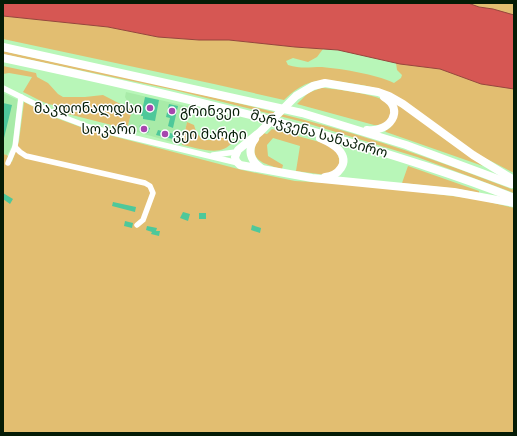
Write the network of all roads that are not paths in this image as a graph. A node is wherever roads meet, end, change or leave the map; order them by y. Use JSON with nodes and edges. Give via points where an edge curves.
{"nodes":[{"id":1,"x":3,"y":47,"type":"edge"},
{"id":2,"x":3,"y":58,"type":"edge"},
{"id":3,"x":3,"y":88,"type":"edge"},
{"id":4,"x":369,"y":90,"type":"junction"},
{"id":5,"x":21,"y":98,"type":"junction"},
{"id":6,"x":354,"y":128,"type":"junction"},
{"id":7,"x":302,"y":129,"type":"junction"},
{"id":8,"x":260,"y":132,"type":"junction"},
{"id":9,"x":15,"y":147,"type":"junction"},
{"id":10,"x":238,"y":151,"type":"junction"},
{"id":11,"x":200,"y":155,"type":"junction"},
{"id":12,"x":251,"y":155,"type":"junction"},
{"id":13,"x":8,"y":163,"type":"dead end"},
{"id":14,"x":241,"y":164,"type":"junction"},
{"id":15,"x":266,"y":170,"type":"junction"},
{"id":16,"x":312,"y":178,"type":"junction"},
{"id":17,"x":514,"y":180,"type":"edge"},
{"id":18,"x":514,"y":184,"type":"edge"},
{"id":19,"x":514,"y":198,"type":"edge"},
{"id":20,"x":514,"y":203,"type":"edge"},
{"id":21,"x":137,"y":225,"type":"dead end"}],
"edges":[{"from":1,"to":6,"type":"highway","name":"მარჯვენა სანაპირო","via":[[286,109]]},
{"from":2,"to":7,"type":"highway","name":"მარჯვენა სანაპირო","via":[[197,101]]},
{"from":3,"to":5,"type":"street"},
{"from":4,"to":6,"type":"highway","via":[[383,96],[392,104],[392,120],[381,130]]},
{"from":4,"to":8,"type":"highway","via":[[325,84],[308,88],[296,96]]},
{"from":4,"to":17,"type":"highway","via":[[389,96],[403,104],[473,155]]},
{"from":5,"to":9,"type":"street"},
{"from":5,"to":11,"type":"street","via":[[89,127]]},
{"from":6,"to":18,"type":"highway","name":"მარჯვენა სანაპირო"},
{"from":7,"to":16,"type":"highway","via":[[336,146],[343,157],[342,167],[334,175]]},
{"from":7,"to":19,"type":"highway","name":"მარჯვენა სანაპირო","via":[[400,157]]},
{"from":8,"to":10,"type":"highway"},
{"from":8,"to":12,"type":"highway","via":[[251,145]]},
{"from":9,"to":13,"type":"street"},
{"from":9,"to":21,"type":"street","via":[[26,156],[150,186],[153,193],[147,211]]},
{"from":10,"to":11,"type":"street","via":[[220,155]]},
{"from":10,"to":12,"type":"highway","via":[[246,149]]},
{"from":10,"to":14,"type":"highway","via":[[235,158]]},
{"from":11,"to":14,"type":"street"},
{"from":12,"to":14,"type":"highway","via":[[248,163]]},
{"from":12,"to":15,"type":"highway","via":[[257,165]]},
{"from":14,"to":15,"type":"highway"},
{"from":15,"to":16,"type":"highway"},
{"from":16,"to":20,"type":"highway","via":[[454,192]]}]}
